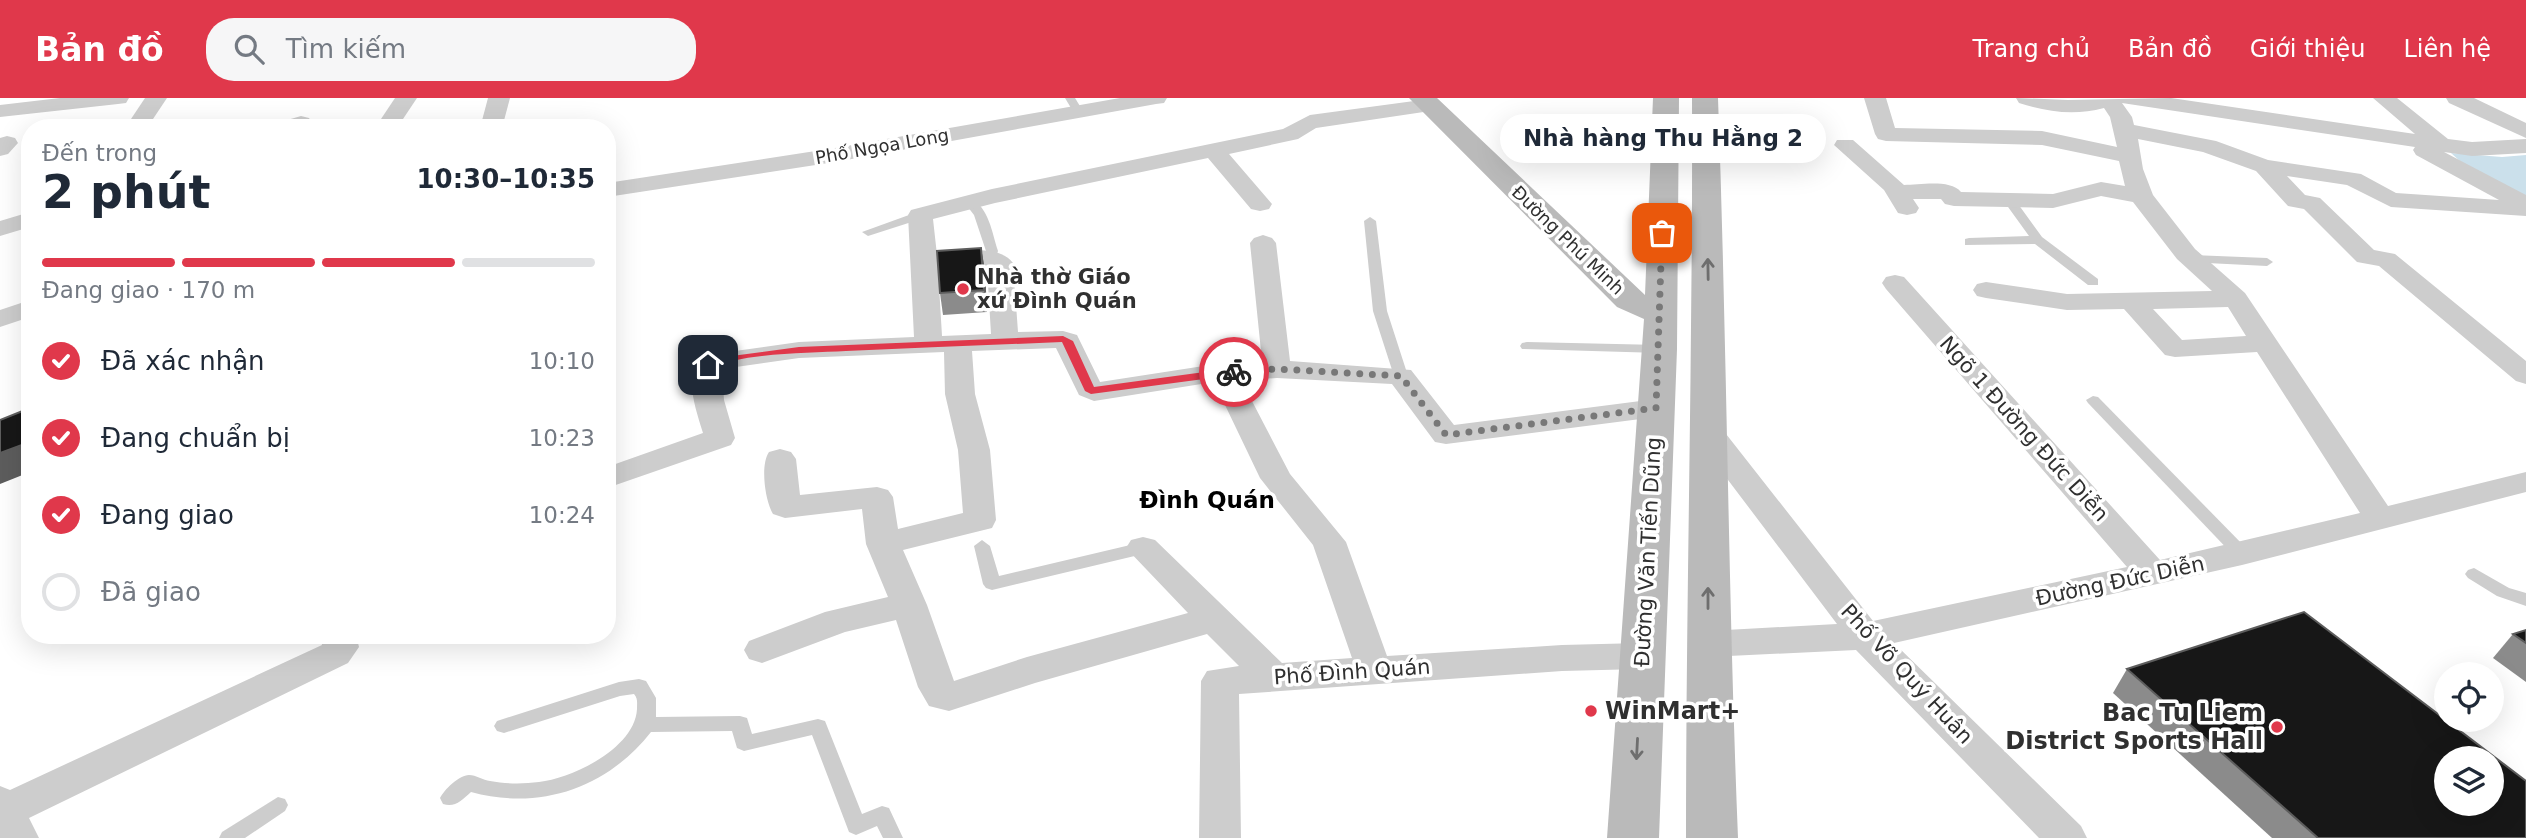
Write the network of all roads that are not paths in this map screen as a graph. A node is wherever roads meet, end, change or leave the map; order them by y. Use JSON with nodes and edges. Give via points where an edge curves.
{"nodes":[{"id":1,"x":118,"y":98,"type":"edge"},
{"id":2,"x":156,"y":98,"type":"edge"},
{"id":3,"x":406,"y":98,"type":"edge"},
{"id":4,"x":499,"y":98,"type":"edge"},
{"id":5,"x":1156,"y":98,"type":"edge"},
{"id":6,"x":1666,"y":98,"type":"edge"},
{"id":7,"x":1705,"y":98,"type":"edge"},
{"id":8,"x":1875,"y":98,"type":"edge"},
{"id":9,"x":2027,"y":98,"type":"edge"},
{"id":10,"x":2384,"y":98,"type":"edge"},
{"id":11,"x":2456,"y":98,"type":"edge"},
{"id":12,"x":2114,"y":99,"type":"edge"},
{"id":13,"x":1426,"y":102,"type":"edge"},
{"id":14,"x":1074,"y":104,"type":"edge"},
{"id":15,"x":2200,"y":104,"type":"edge"},
{"id":16,"x":2311,"y":108,"type":"dead end"},
{"id":17,"x":0,"y":111,"type":"edge"},
{"id":18,"x":142,"y":119,"type":"edge"},
{"id":19,"x":392,"y":119,"type":"edge"},
{"id":20,"x":493,"y":119,"type":"edge"},
{"id":21,"x":2327,"y":128,"type":"junction"},
{"id":22,"x":2124,"y":130,"type":"junction"},
{"id":23,"x":2526,"y":131,"type":"edge"},
{"id":24,"x":2405,"y":139,"type":"junction"},
{"id":25,"x":2441,"y":144,"type":"junction"},
{"id":26,"x":1845,"y":145,"type":"dead end"},
{"id":27,"x":2526,"y":146,"type":"edge"},
{"id":28,"x":1212,"y":149,"type":"junction"},
{"id":29,"x":2131,"y":157,"type":"junction"},
{"id":30,"x":2264,"y":166,"type":"junction"},
{"id":31,"x":616,"y":189,"type":"edge"},
{"id":32,"x":2141,"y":196,"type":"junction"},
{"id":33,"x":2257,"y":196,"type":"dead end"},
{"id":34,"x":2009,"y":200,"type":"junction"},
{"id":35,"x":2297,"y":201,"type":"junction"},
{"id":36,"x":970,"y":202,"type":"junction"},
{"id":37,"x":1260,"y":204,"type":"dead end"},
{"id":38,"x":2526,"y":207,"type":"edge"},
{"id":39,"x":920,"y":215,"type":"junction"},
{"id":40,"x":1370,"y":221,"type":"dead end"},
{"id":41,"x":21,"y":222,"type":"edge"},
{"id":42,"x":0,"y":229,"type":"edge"},
{"id":43,"x":868,"y":232,"type":"dead end"},
{"id":44,"x":2038,"y":240,"type":"junction"},
{"id":45,"x":1969,"y":242,"type":"dead end"},
{"id":46,"x":1263,"y":243,"type":"dead end"},
{"id":47,"x":992,"y":251,"type":"dead end"},
{"id":48,"x":2192,"y":259,"type":"junction"},
{"id":49,"x":2267,"y":262,"type":"dead end"},
{"id":50,"x":925,"y":263,"type":"junction"},
{"id":51,"x":2093,"y":282,"type":"dead end"},
{"id":52,"x":1895,"y":283,"type":"dead end"},
{"id":53,"x":1986,"y":290,"type":"dead end"},
{"id":54,"x":2235,"y":299,"type":"junction"},
{"id":55,"x":2131,"y":301,"type":"junction"},
{"id":56,"x":21,"y":312,"type":"edge"},
{"id":57,"x":0,"y":320,"type":"edge"},
{"id":58,"x":1660,"y":332,"type":"junction"},
{"id":59,"x":1004,"y":342,"type":"junction"},
{"id":60,"x":2266,"y":343,"type":"junction"},
{"id":61,"x":943,"y":346,"type":"junction"},
{"id":62,"x":1527,"y":346,"type":"dead end"},
{"id":63,"x":1277,"y":369,"type":"junction"},
{"id":64,"x":1223,"y":372,"type":"junction"},
{"id":65,"x":2526,"y":375,"type":"edge"},
{"id":66,"x":1401,"y":376,"type":"junction"},
{"id":67,"x":2093,"y":400,"type":"dead end"},
{"id":68,"x":1656,"y":408,"type":"junction"},
{"id":69,"x":1708,"y":432,"type":"junction"},
{"id":70,"x":780,"y":459,"type":"dead end"},
{"id":71,"x":616,"y":475,"type":"edge"},
{"id":72,"x":2526,"y":482,"type":"edge"},
{"id":73,"x":2381,"y":520,"type":"junction"},
{"id":74,"x":883,"y":544,"type":"junction"},
{"id":75,"x":982,"y":546,"type":"dead end"},
{"id":76,"x":1143,"y":548,"type":"joint"},
{"id":77,"x":2242,"y":554,"type":"junction"},
{"id":78,"x":2473,"y":574,"type":"dead end"},
{"id":79,"x":2152,"y":575,"type":"junction"},
{"id":80,"x":2526,"y":600,"type":"edge"},
{"id":81,"x":909,"y":605,"type":"junction"},
{"id":82,"x":1214,"y":619,"type":"junction"},
{"id":83,"x":1865,"y":636,"type":"junction"},
{"id":84,"x":340,"y":644,"type":"edge"},
{"id":85,"x":1708,"y":644,"type":"junction"},
{"id":86,"x":762,"y":650,"type":"dead end"},
{"id":87,"x":1641,"y":656,"type":"junction"},
{"id":88,"x":1374,"y":670,"type":"junction"},
{"id":89,"x":1273,"y":677,"type":"junction"},
{"id":90,"x":646,"y":725,"type":"junction"},
{"id":91,"x":504,"y":726,"type":"dead end"},
{"id":92,"x":450,"y":798,"type":"dead end"},
{"id":93,"x":278,"y":805,"type":"dead end"},
{"id":94,"x":7,"y":817,"type":"edge"},
{"id":95,"x":229,"y":838,"type":"edge"},
{"id":96,"x":894,"y":838,"type":"edge"},
{"id":97,"x":1220,"y":838,"type":"edge"},
{"id":98,"x":1633,"y":838,"type":"edge"},
{"id":99,"x":1712,"y":838,"type":"edge"},
{"id":100,"x":2066,"y":838,"type":"edge"}],
"edges":[{"from":1,"to":17,"type":"street"},
{"from":2,"to":18,"type":"street"},
{"from":3,"to":19,"type":"street"},
{"from":4,"to":20,"type":"street"},
{"from":5,"to":14,"type":"street","name":"Phố Ngọa Long"},
{"from":6,"to":58,"type":"main road","name":"Đường Văn Tiến Dũng"},
{"from":69,"to":7,"type":"main road","one_way":true},
{"from":8,"to":29,"type":"street","via":[[1886,134],[2042,138]]},
{"from":9,"to":12,"type":"street","via":[[2049,106],[2087,108]]},
{"from":10,"to":25,"type":"street"},
{"from":11,"to":23,"type":"street"},
{"from":12,"to":15,"type":"street"},
{"from":12,"to":22,"type":"street"},
{"from":13,"to":28,"type":"street","via":[[1310,122],[1290,134]]},
{"from":13,"to":58,"type":"main road","name":"Đường Phú Minh"},
{"from":14,"to":31,"type":"street","name":"Phố Ngọa Long","via":[[835,155]]},
{"from":15,"to":21,"type":"street"},
{"from":16,"to":21,"type":"street"},
{"from":21,"to":24,"type":"street"},
{"from":22,"to":29,"type":"street"},
{"from":22,"to":30,"type":"street","via":[[2208,146]]},
{"from":24,"to":25,"type":"street"},
{"from":24,"to":38,"type":"street"},
{"from":25,"to":27,"type":"street","via":[[2472,149]]},
{"from":26,"to":34,"type":"street","via":[[1902,200],[1948,192],[1954,199]]},
{"from":28,"to":36,"type":"street"},
{"from":28,"to":37,"type":"street"},
{"from":29,"to":32,"type":"street"},
{"from":30,"to":35,"type":"street"},
{"from":30,"to":38,"type":"street","via":[[2353,178],[2390,200]]},
{"from":32,"to":34,"type":"street","via":[[2101,189],[2053,201]]},
{"from":32,"to":48,"type":"street"},
{"from":33,"to":35,"type":"street"},
{"from":34,"to":44,"type":"lane"},
{"from":35,"to":65,"type":"street","via":[[2311,203],[2366,257],[2386,259]]},
{"from":36,"to":39,"type":"street"},
{"from":36,"to":47,"type":"lane","via":[[980,214]]},
{"from":39,"to":43,"type":"lane"},
{"from":39,"to":50,"type":"street"},
{"from":40,"to":66,"type":"lane","via":[[1380,312]]},
{"from":41,"to":42,"type":"street"},
{"from":44,"to":45,"type":"lane"},
{"from":44,"to":51,"type":"lane"},
{"from":46,"to":63,"type":"street"},
{"from":48,"to":49,"type":"lane"},
{"from":48,"to":54,"type":"street"},
{"from":50,"to":59,"type":"street","via":[[987,259],[1000,263]]},
{"from":50,"to":61,"type":"street"},
{"from":52,"to":79,"type":"street","name":"Ngõ 1 Đường Đức Diễn"},
{"from":53,"to":55,"type":"street","via":[[2067,303]]},
{"from":54,"to":55,"type":"street"},
{"from":54,"to":60,"type":"street"},
{"from":55,"to":60,"type":"street","via":[[2175,348]]},
{"from":56,"to":57,"type":"street"},
{"from":58,"to":62,"type":"lane"},
{"from":58,"to":68,"type":"main road","name":"Đường Văn Tiến Dũng"},
{"from":59,"to":61,"type":"street"},
{"from":59,"to":64,"type":"street","via":[[1068,341],[1091,391]]},
{"from":60,"to":73,"type":"street"},
{"from":61,"to":71,"type":"street","via":[[799,350],[709,362],[712,410],[720,438]]},
{"from":61,"to":74,"type":"street","via":[[974,450],[980,520]]},
{"from":63,"to":64,"type":"street"},
{"from":63,"to":66,"type":"street"},
{"from":64,"to":88,"type":"street","via":[[1276,478],[1329,542]]},
{"from":66,"to":68,"type":"street","via":[[1446,435]]},
{"from":67,"to":77,"type":"lane"},
{"from":68,"to":87,"type":"main road","name":"Đường Văn Tiến Dũng"},
{"from":69,"to":83,"type":"street","name":"Phố Võ Quý Huân"},
{"from":85,"to":69,"type":"main road","one_way":true},
{"from":70,"to":74,"type":"street","via":[[785,507],[877,497]]},
{"from":72,"to":73,"type":"street","name":"Đường Đức Diễn"},
{"from":73,"to":77,"type":"street","name":"Đường Đức Diễn"},
{"from":74,"to":81,"type":"street"},
{"from":75,"to":76,"type":"lane","via":[[992,584]]},
{"from":76,"to":82,"type":"street"},
{"from":77,"to":79,"type":"street","name":"Đường Đức Diễn"},
{"from":78,"to":80,"type":"lane","via":[[2503,593]]},
{"from":79,"to":83,"type":"street","name":"Đường Đức Diễn"},
{"from":81,"to":82,"type":"street","via":[[937,687],[942,696],[949,697]]},
{"from":81,"to":86,"type":"street","via":[[838,621]]},
{"from":82,"to":89,"type":"street"},
{"from":83,"to":85,"type":"street","name":"Đường Đức Diễn"},
{"from":83,"to":100,"type":"street","name":"Phố Võ Quý Huân"},
{"from":84,"to":94,"type":"street","via":[[335,654]]},
{"from":85,"to":99,"type":"main road"},
{"from":87,"to":88,"type":"street","name":"Phố Đình Quán"},
{"from":87,"to":98,"type":"main road","name":"Đường Văn Tiến Dũng","one_way":true},
{"from":88,"to":89,"type":"street","name":"Phố Đình Quán"},
{"from":89,"to":97,"type":"street","name":"Phố Đình Quán","via":[[1220,681]]},
{"from":90,"to":91,"type":"lane","via":[[647,698],[639,686],[595,695]]},
{"from":90,"to":92,"type":"lane","via":[[604,766],[553,788],[517,794],[490,792],[468,783]]},
{"from":90,"to":96,"type":"lane","via":[[740,723],[744,743],[818,726],[856,826],[882,814]]},
{"from":93,"to":95,"type":"lane"}]}
